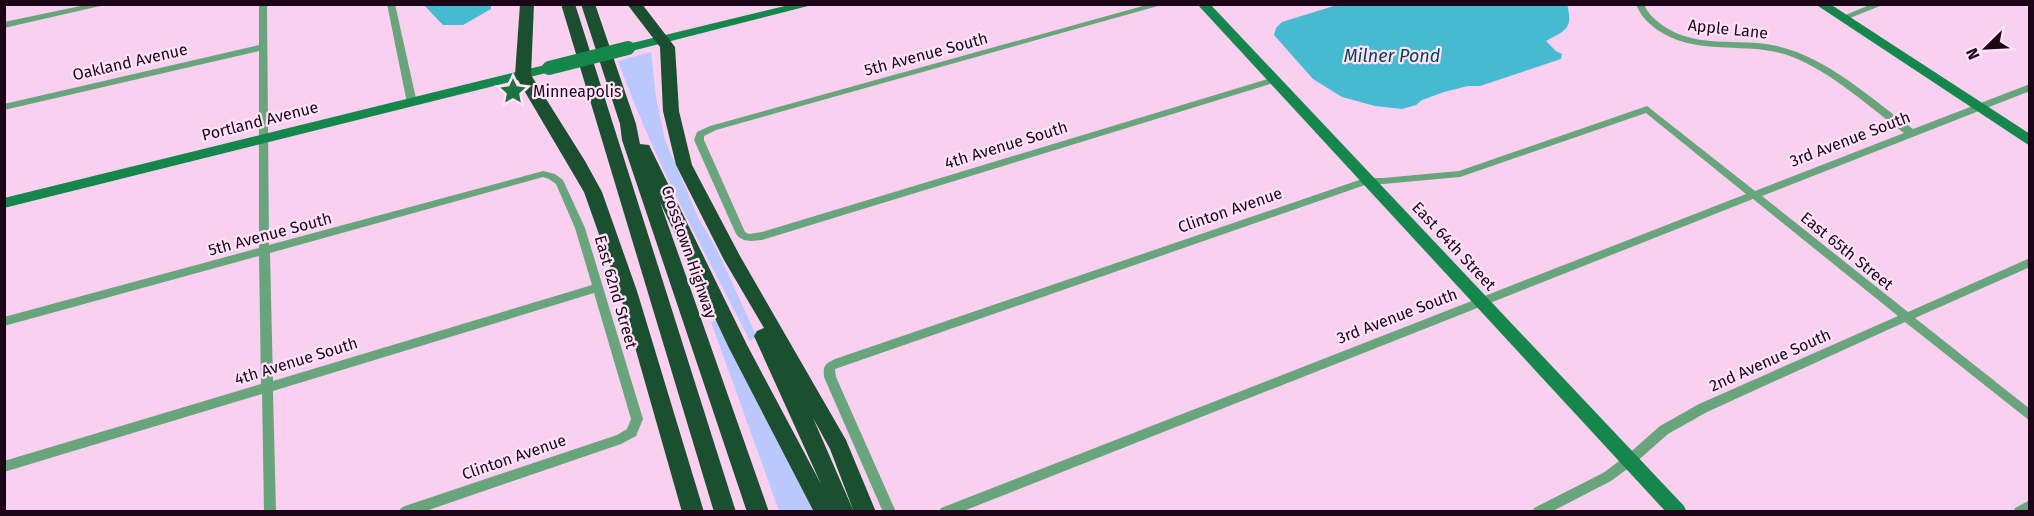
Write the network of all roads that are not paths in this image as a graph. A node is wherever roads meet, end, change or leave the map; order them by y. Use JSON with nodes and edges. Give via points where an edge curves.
{"nodes":[{"id":1,"x":105,"y":4,"type":"edge"},
{"id":2,"x":263,"y":4,"type":"edge"},
{"id":3,"x":392,"y":4,"type":"edge"},
{"id":4,"x":527,"y":4,"type":"edge"},
{"id":5,"x":568,"y":4,"type":"edge"},
{"id":6,"x":588,"y":4,"type":"edge"},
{"id":7,"x":634,"y":4,"type":"edge"},
{"id":8,"x":810,"y":4,"type":"edge"},
{"id":9,"x":1161,"y":4,"type":"edge"},
{"id":10,"x":1203,"y":4,"type":"edge"},
{"id":11,"x":1640,"y":4,"type":"edge"},
{"id":12,"x":1821,"y":4,"type":"edge"},
{"id":13,"x":1832,"y":4,"type":"edge"},
{"id":14,"x":1881,"y":4,"type":"edge"},
{"id":15,"x":1846,"y":17,"type":"junction"},
{"id":16,"x":4,"y":26,"type":"edge"},
{"id":17,"x":660,"y":39,"type":"junction"},
{"id":18,"x":263,"y":47,"type":"junction"},
{"id":19,"x":523,"y":75,"type":"junction"},
{"id":20,"x":1274,"y":80,"type":"junction"},
{"id":21,"x":2030,"y":87,"type":"edge"},
{"id":22,"x":412,"y":103,"type":"junction"},
{"id":23,"x":1982,"y":105,"type":"junction"},
{"id":24,"x":4,"y":107,"type":"edge"},
{"id":25,"x":1647,"y":109,"type":"joint"},
{"id":26,"x":628,"y":124,"type":"junction"},
{"id":27,"x":2030,"y":131,"type":"edge"},
{"id":28,"x":1911,"y":133,"type":"junction"},
{"id":29,"x":263,"y":139,"type":"junction"},
{"id":30,"x":2030,"y":141,"type":"edge"},
{"id":31,"x":543,"y":174,"type":"joint"},
{"id":32,"x":1368,"y":180,"type":"junction"},
{"id":33,"x":1753,"y":195,"type":"junction"},
{"id":34,"x":4,"y":203,"type":"edge"},
{"id":35,"x":748,"y":238,"type":"joint"},
{"id":36,"x":265,"y":251,"type":"junction"},
{"id":37,"x":733,"y":260,"type":"junction"},
{"id":38,"x":2030,"y":262,"type":"edge"},
{"id":39,"x":597,"y":288,"type":"junction"},
{"id":40,"x":1481,"y":301,"type":"junction"},
{"id":41,"x":1906,"y":317,"type":"junction"},
{"id":42,"x":4,"y":322,"type":"edge"},
{"id":43,"x":267,"y":387,"type":"junction"},
{"id":44,"x":2030,"y":416,"type":"edge"},
{"id":45,"x":632,"y":432,"type":"joint"},
{"id":46,"x":1630,"y":460,"type":"junction"},
{"id":47,"x":4,"y":467,"type":"edge"},
{"id":48,"x":2030,"y":506,"type":"edge"},
{"id":49,"x":270,"y":512,"type":"edge"},
{"id":50,"x":405,"y":512,"type":"edge"},
{"id":51,"x":693,"y":512,"type":"edge"},
{"id":52,"x":725,"y":512,"type":"edge"},
{"id":53,"x":758,"y":512,"type":"edge"},
{"id":54,"x":825,"y":512,"type":"edge"},
{"id":55,"x":843,"y":512,"type":"edge"},
{"id":56,"x":865,"y":512,"type":"edge"},
{"id":57,"x":890,"y":512,"type":"edge"},
{"id":58,"x":945,"y":512,"type":"edge"},
{"id":59,"x":1538,"y":512,"type":"edge"},
{"id":60,"x":1678,"y":512,"type":"edge"},
{"id":61,"x":2019,"y":512,"type":"edge"}],
"edges":[{"from":1,"to":16,"type":"street"},
{"from":2,"to":18,"type":"street"},
{"from":3,"to":22,"type":"street"},
{"from":4,"to":19,"type":"highway"},
{"from":5,"to":52,"type":"highway"},
{"from":6,"to":26,"type":"highway","name":"Crosstown Highway"},
{"from":7,"to":17,"type":"highway"},
{"from":8,"to":17,"type":"street","name":"Portland Avenue"},
{"from":9,"to":35,"type":"street","name":"5th Avenue South","via":[[700,134],[707,161],[741,234]]},
{"from":10,"to":20,"type":"street","name":"East 64th Street"},
{"from":11,"to":28,"type":"street","name":"Apple Lane","via":[[1642,11],[1667,33],[1685,41],[1763,46],[1803,58]]},
{"from":12,"to":15,"type":"street"},
{"from":13,"to":15,"type":"street"},
{"from":14,"to":15,"type":"street"},
{"from":15,"to":23,"type":"street"},
{"from":17,"to":19,"type":"street","name":"Portland Avenue","bridge":true},
{"from":17,"to":37,"type":"highway","via":[[667,46],[671,111],[684,165]]},
{"from":18,"to":24,"type":"street","name":"Oakland Avenue"},
{"from":18,"to":29,"type":"street"},
{"from":19,"to":22,"type":"street","name":"Portland Avenue"},
{"from":19,"to":51,"type":"highway","via":[[593,192],[628,291]]},
{"from":20,"to":32,"type":"street","name":"East 64th Street"},
{"from":20,"to":35,"type":"street","name":"4th Avenue South"},
{"from":21,"to":23,"type":"street","name":"3rd Avenue South"},
{"from":22,"to":29,"type":"street","name":"Portland Avenue"},
{"from":23,"to":27,"type":"street"},
{"from":23,"to":28,"type":"street","name":"3rd Avenue South"},
{"from":23,"to":30,"type":"street"},
{"from":25,"to":32,"type":"street","name":"Clinton Avenue","via":[[1460,174]]},
{"from":25,"to":33,"type":"street","name":"East 65th Street"},
{"from":26,"to":53,"type":"highway","name":"Crosstown Highway","via":[[647,191]]},
{"from":26,"to":54,"type":"highway"},
{"from":28,"to":33,"type":"street","name":"3rd Avenue South"},
{"from":29,"to":34,"type":"street","name":"Portland Avenue"},
{"from":29,"to":36,"type":"street"},
{"from":31,"to":36,"type":"street","name":"5th Avenue South"},
{"from":31,"to":39,"type":"street","name":"East 62nd Street","via":[[560,182],[580,228]]},
{"from":32,"to":40,"type":"street","name":"East 64th Street"},
{"from":32,"to":57,"type":"street","name":"Clinton Avenue","via":[[829,367]]},
{"from":33,"to":40,"type":"street","name":"3rd Avenue South"},
{"from":33,"to":41,"type":"street","name":"East 65th Street"},
{"from":36,"to":42,"type":"street","name":"5th Avenue South"},
{"from":36,"to":43,"type":"street"},
{"from":37,"to":55,"type":"highway","via":[[737,279]]},
{"from":37,"to":56,"type":"highway","via":[[831,430]]},
{"from":38,"to":41,"type":"street","name":"2nd Avenue South"},
{"from":39,"to":43,"type":"street","name":"4th Avenue South"},
{"from":39,"to":45,"type":"street","name":"East 62nd Street","via":[[637,419]]},
{"from":40,"to":46,"type":"street","name":"East 64th Street"},
{"from":40,"to":58,"type":"street","name":"3rd Avenue South"},
{"from":41,"to":44,"type":"street","name":"East 65th Street"},
{"from":41,"to":46,"type":"street","name":"2nd Avenue South","via":[[1703,408],[1664,430]]},
{"from":43,"to":47,"type":"street","name":"4th Avenue South"},
{"from":43,"to":49,"type":"street"},
{"from":45,"to":50,"type":"street","name":"Clinton Avenue"},
{"from":46,"to":59,"type":"street","name":"2nd Avenue South","via":[[1579,493]]},
{"from":46,"to":60,"type":"street","name":"East 64th Street"},
{"from":48,"to":61,"type":"street"}]}
